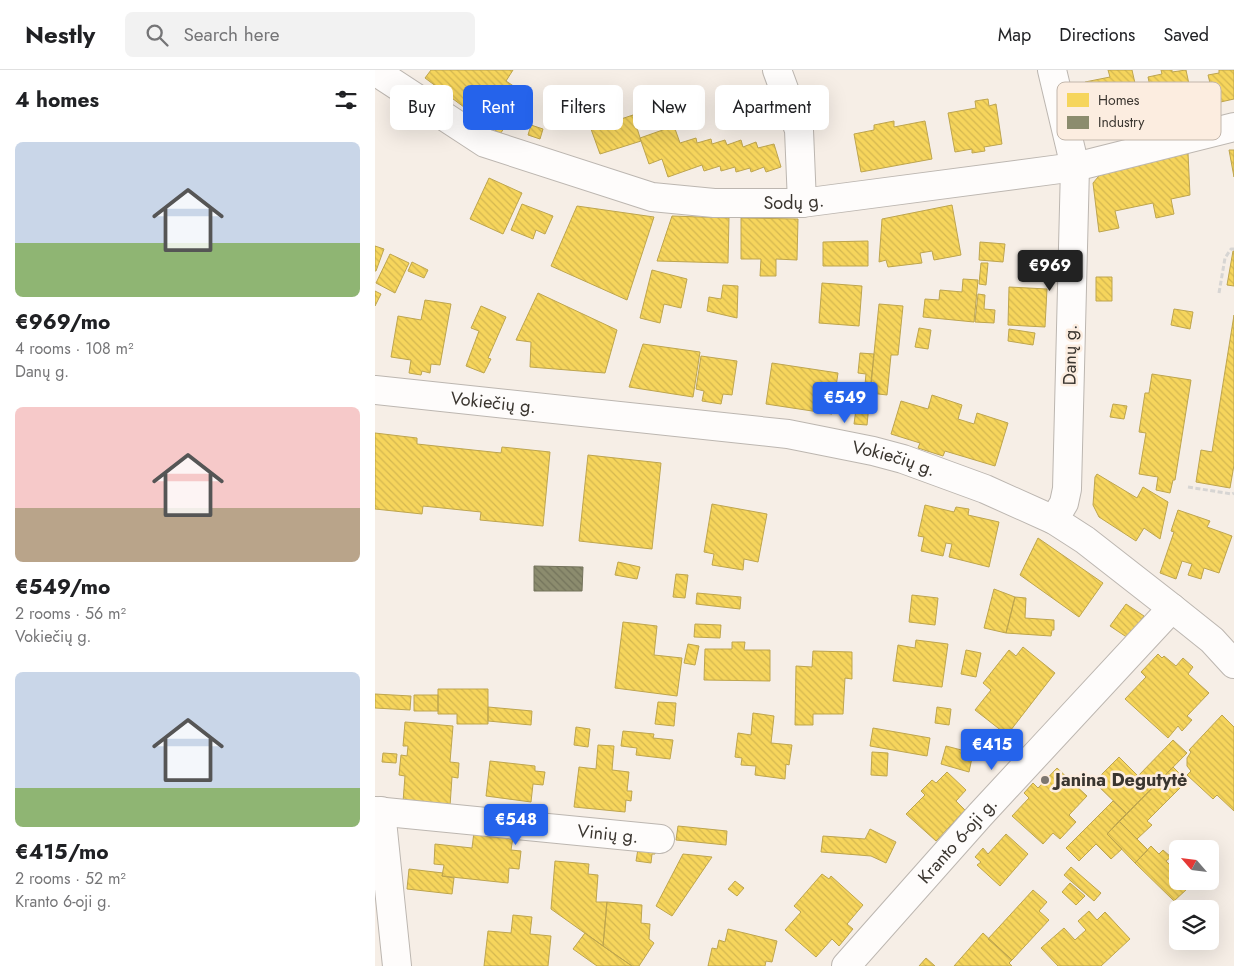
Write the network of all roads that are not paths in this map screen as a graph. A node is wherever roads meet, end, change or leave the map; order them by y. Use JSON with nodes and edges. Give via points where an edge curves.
{"nodes":[{"id":1,"x":777,"y":70,"type":"edge"},
{"id":2,"x":1052,"y":70,"type":"edge"},
{"id":3,"x":375,"y":71,"type":"edge"},
{"id":4,"x":1057,"y":91,"type":"edge"},
{"id":5,"x":1234,"y":127,"type":"edge"},
{"id":6,"x":1221,"y":130,"type":"edge"},
{"id":7,"x":1069,"y":140,"type":"edge"},
{"id":8,"x":1182,"y":140,"type":"edge"},
{"id":9,"x":1075,"y":167,"type":"junction"},
{"id":10,"x":802,"y":203,"type":"junction"},
{"id":11,"x":375,"y":390,"type":"edge"},
{"id":12,"x":1054,"y":520,"type":"junction"},
{"id":13,"x":1172,"y":608,"type":"junction"},
{"id":14,"x":1234,"y":664,"type":"edge"},
{"id":15,"x":378,"y":811,"type":"edge"},
{"id":16,"x":660,"y":839,"type":"dead end"},
{"id":17,"x":397,"y":966,"type":"edge"},
{"id":18,"x":846,"y":966,"type":"edge"}],
"edges":[{"from":1,"to":10,"type":"street","via":[[799,130]]},
{"from":2,"to":4,"type":"street","name":"Danų g."},
{"from":3,"to":10,"type":"street","name":"Sodų g.","via":[[485,143],[652,197],[714,203]]},
{"from":5,"to":6,"type":"street","name":"Sodų g."},
{"from":7,"to":9,"type":"street","name":"Danų g."},
{"from":8,"to":9,"type":"street","name":"Sodų g."},
{"from":9,"to":10,"type":"street","name":"Sodų g."},
{"from":9,"to":12,"type":"street","name":"Danų g.","via":[[1067,489],[1064,503]]},
{"from":11,"to":12,"type":"street","name":"Vokiečių g.","via":[[788,434],[903,459],[985,489]]},
{"from":12,"to":13,"type":"street","name":"Vokiečių g."},
{"from":13,"to":14,"type":"street","name":"Vokiečių g.","via":[[1212,640]]},
{"from":13,"to":18,"type":"street","name":"Kranto 6-oji g.","via":[[980,815]]},
{"from":15,"to":16,"type":"street","name":"Vinių g."},
{"from":15,"to":17,"type":"street"}]}
